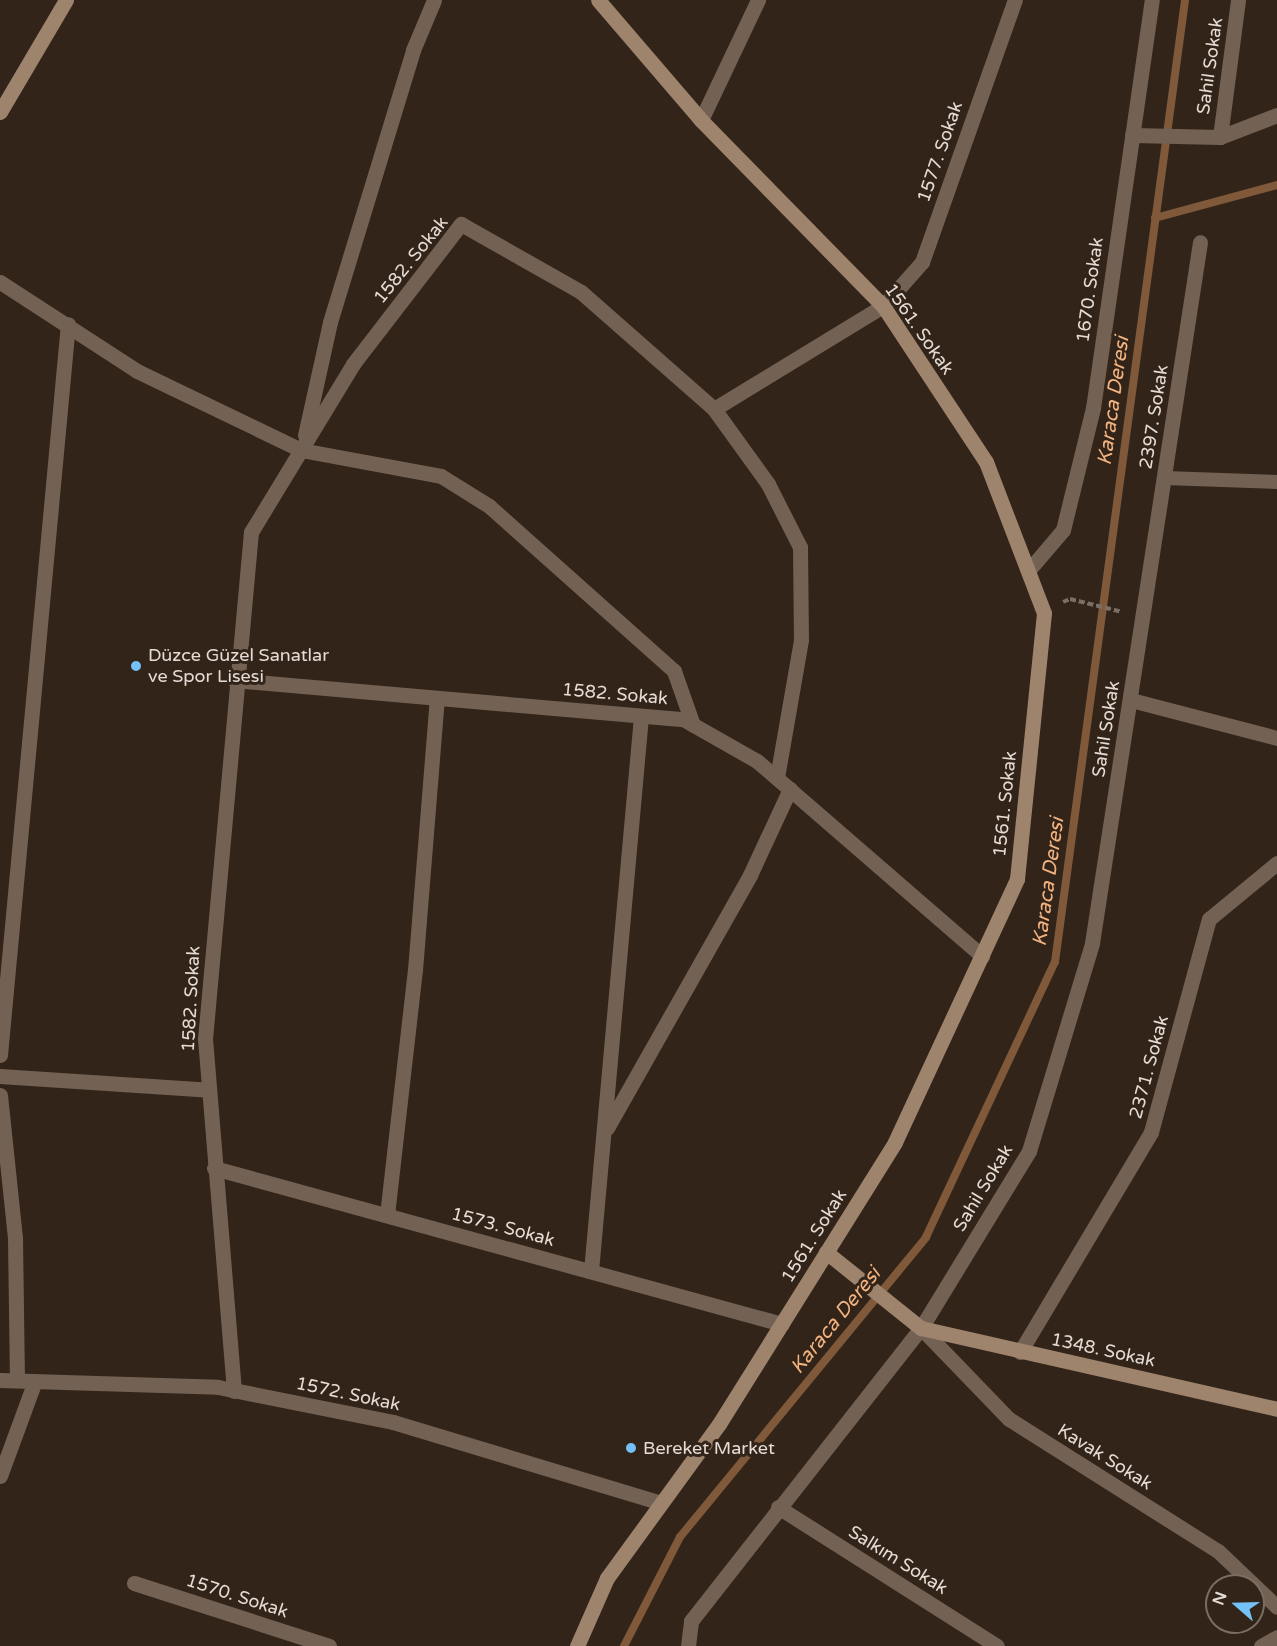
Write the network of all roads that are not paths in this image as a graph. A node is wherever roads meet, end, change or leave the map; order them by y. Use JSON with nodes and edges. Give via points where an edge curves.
{"nodes":[{"id":1,"x":66,"y":0,"type":"edge"},
{"id":2,"x":434,"y":0,"type":"edge"},
{"id":3,"x":598,"y":0,"type":"edge"},
{"id":4,"x":758,"y":0,"type":"edge"},
{"id":5,"x":1015,"y":0,"type":"edge"},
{"id":6,"x":1152,"y":0,"type":"edge"},
{"id":7,"x":1238,"y":0,"type":"edge"},
{"id":8,"x":0,"y":112,"type":"edge"},
{"id":9,"x":1277,"y":115,"type":"edge"},
{"id":10,"x":700,"y":120,"type":"junction"},
{"id":11,"x":1132,"y":135,"type":"junction"},
{"id":12,"x":1220,"y":137,"type":"junction"},
{"id":13,"x":1200,"y":242,"type":"dead end"},
{"id":14,"x":0,"y":282,"type":"edge"},
{"id":15,"x":883,"y":306,"type":"junction"},
{"id":16,"x":68,"y":324,"type":"junction"},
{"id":17,"x":714,"y":409,"type":"junction"},
{"id":18,"x":301,"y":450,"type":"junction"},
{"id":19,"x":1165,"y":478,"type":"junction"},
{"id":20,"x":1277,"y":482,"type":"edge"},
{"id":21,"x":1028,"y":571,"type":"junction"},
{"id":22,"x":1147,"y":598,"type":"joint"},
{"id":23,"x":234,"y":680,"type":"junction"},
{"id":24,"x":436,"y":698,"type":"junction"},
{"id":25,"x":1131,"y":700,"type":"junction"},
{"id":26,"x":641,"y":716,"type":"junction"},
{"id":27,"x":693,"y":725,"type":"junction"},
{"id":28,"x":1277,"y":738,"type":"edge"},
{"id":29,"x":777,"y":778,"type":"junction"},
{"id":30,"x":790,"y":789,"type":"junction"},
{"id":31,"x":1277,"y":864,"type":"edge"},
{"id":32,"x":982,"y":956,"type":"junction"},
{"id":33,"x":0,"y":1055,"type":"edge"},
{"id":34,"x":0,"y":1076,"type":"edge"},
{"id":35,"x":209,"y":1090,"type":"junction"},
{"id":36,"x":0,"y":1095,"type":"edge"},
{"id":37,"x":604,"y":1133,"type":"junction"},
{"id":38,"x":214,"y":1168,"type":"junction"},
{"id":39,"x":387,"y":1215,"type":"junction"},
{"id":40,"x":826,"y":1252,"type":"junction"},
{"id":41,"x":591,"y":1271,"type":"junction"},
{"id":42,"x":782,"y":1324,"type":"junction"},
{"id":43,"x":921,"y":1328,"type":"junction"},
{"id":44,"x":1020,"y":1352,"type":"junction"},
{"id":45,"x":0,"y":1380,"type":"edge"},
{"id":46,"x":17,"y":1380,"type":"junction"},
{"id":47,"x":35,"y":1380,"type":"junction"},
{"id":48,"x":234,"y":1390,"type":"junction"},
{"id":49,"x":1277,"y":1409,"type":"edge"},
{"id":50,"x":0,"y":1476,"type":"edge"},
{"id":51,"x":661,"y":1503,"type":"junction"},
{"id":52,"x":778,"y":1507,"type":"junction"},
{"id":53,"x":134,"y":1583,"type":"dead end"},
{"id":54,"x":1277,"y":1607,"type":"edge"},
{"id":55,"x":1277,"y":1637,"type":"edge"},
{"id":56,"x":329,"y":1646,"type":"edge"},
{"id":57,"x":577,"y":1646,"type":"edge"},
{"id":58,"x":688,"y":1646,"type":"edge"},
{"id":59,"x":997,"y":1646,"type":"edge"},
{"id":60,"x":1261,"y":1646,"type":"edge"}],
"edges":[{"from":1,"to":8,"type":"street"},
{"from":2,"to":18,"type":"street","via":[[413,50],[330,322]]},
{"from":3,"to":10,"type":"street","name":"1561. Sokak"},
{"from":4,"to":10,"type":"street"},
{"from":5,"to":15,"type":"street","name":"1577. Sokak","via":[[922,262]]},
{"from":6,"to":11,"type":"street","name":"1670. Sokak"},
{"from":7,"to":12,"type":"street","name":"Sahil Sokak"},
{"from":9,"to":12,"type":"street"},
{"from":10,"to":15,"type":"street","name":"1561. Sokak"},
{"from":11,"to":12,"type":"street"},
{"from":11,"to":21,"type":"street","name":"1670. Sokak","via":[[1093,408],[1063,530]]},
{"from":13,"to":19,"type":"street","name":"2397. Sokak"},
{"from":14,"to":16,"type":"street"},
{"from":15,"to":17,"type":"street"},
{"from":15,"to":21,"type":"street","name":"1561. Sokak","via":[[986,462]]},
{"from":16,"to":18,"type":"street","via":[[137,371]]},
{"from":16,"to":33,"type":"street"},
{"from":17,"to":18,"type":"street","name":"1582. Sokak","via":[[581,292],[461,224],[353,364]]},
{"from":17,"to":29,"type":"street","via":[[768,484],[800,547],[801,640]]},
{"from":18,"to":23,"type":"street","name":"1582. Sokak","via":[[251,532]]},
{"from":18,"to":27,"type":"street","via":[[441,476],[489,506],[674,671]]},
{"from":19,"to":20,"type":"lane"},
{"from":19,"to":22,"type":"street","name":"2397. Sokak"},
{"from":21,"to":32,"type":"street","name":"1561. Sokak","via":[[1044,613],[1017,879]]},
{"from":22,"to":25,"type":"street","name":"Sahil Sokak"},
{"from":23,"to":24,"type":"street","name":"1582. Sokak"},
{"from":23,"to":35,"type":"street","name":"1582. Sokak","via":[[206,1039]]},
{"from":24,"to":26,"type":"street","name":"1582. Sokak"},
{"from":24,"to":39,"type":"street","via":[[415,970]]},
{"from":25,"to":28,"type":"street"},
{"from":25,"to":43,"type":"street","name":"Sahil Sokak","via":[[1092,943],[1029,1151]]},
{"from":26,"to":27,"type":"street","name":"1582. Sokak"},
{"from":26,"to":37,"type":"street"},
{"from":27,"to":29,"type":"street","name":"1582. Sokak"},
{"from":29,"to":30,"type":"street","name":"1582. Sokak"},
{"from":30,"to":32,"type":"street","name":"1582. Sokak"},
{"from":30,"to":37,"type":"street","via":[[750,875]]},
{"from":31,"to":44,"type":"street","name":"2371. Sokak","via":[[1209,919],[1151,1132]]},
{"from":32,"to":40,"type":"street","name":"1561. Sokak","via":[[895,1142]]},
{"from":34,"to":35,"type":"street"},
{"from":35,"to":38,"type":"street","name":"1582. Sokak"},
{"from":36,"to":46,"type":"street","via":[[15,1238]]},
{"from":37,"to":41,"type":"street"},
{"from":38,"to":39,"type":"street","name":"1573. Sokak"},
{"from":38,"to":48,"type":"street","name":"1582. Sokak"},
{"from":39,"to":41,"type":"street","name":"1573. Sokak"},
{"from":40,"to":42,"type":"street","name":"1561. Sokak"},
{"from":40,"to":43,"type":"street"},
{"from":41,"to":42,"type":"street","name":"1573. Sokak"},
{"from":42,"to":51,"type":"street","name":"1561. Sokak"},
{"from":43,"to":44,"type":"street","name":"1348. Sokak"},
{"from":43,"to":52,"type":"street","name":"Sahil Sokak"},
{"from":43,"to":54,"type":"street","name":"Kavak Sokak","via":[[1009,1419],[1218,1551]]},
{"from":44,"to":49,"type":"street","name":"1348. Sokak"},
{"from":45,"to":46,"type":"street","name":"1572. Sokak"},
{"from":46,"to":47,"type":"street","name":"1572. Sokak"},
{"from":47,"to":48,"type":"street","name":"1572. Sokak"},
{"from":47,"to":50,"type":"street"},
{"from":48,"to":51,"type":"street","name":"1572. Sokak","via":[[393,1422]]},
{"from":51,"to":57,"type":"street","name":"1561. Sokak","via":[[607,1578]]},
{"from":52,"to":58,"type":"street","name":"Sahil Sokak","via":[[691,1621]]},
{"from":52,"to":59,"type":"street","name":"Salkım Sokak"},
{"from":53,"to":56,"type":"street","name":"1570. Sokak"},
{"from":55,"to":60,"type":"street"}]}
